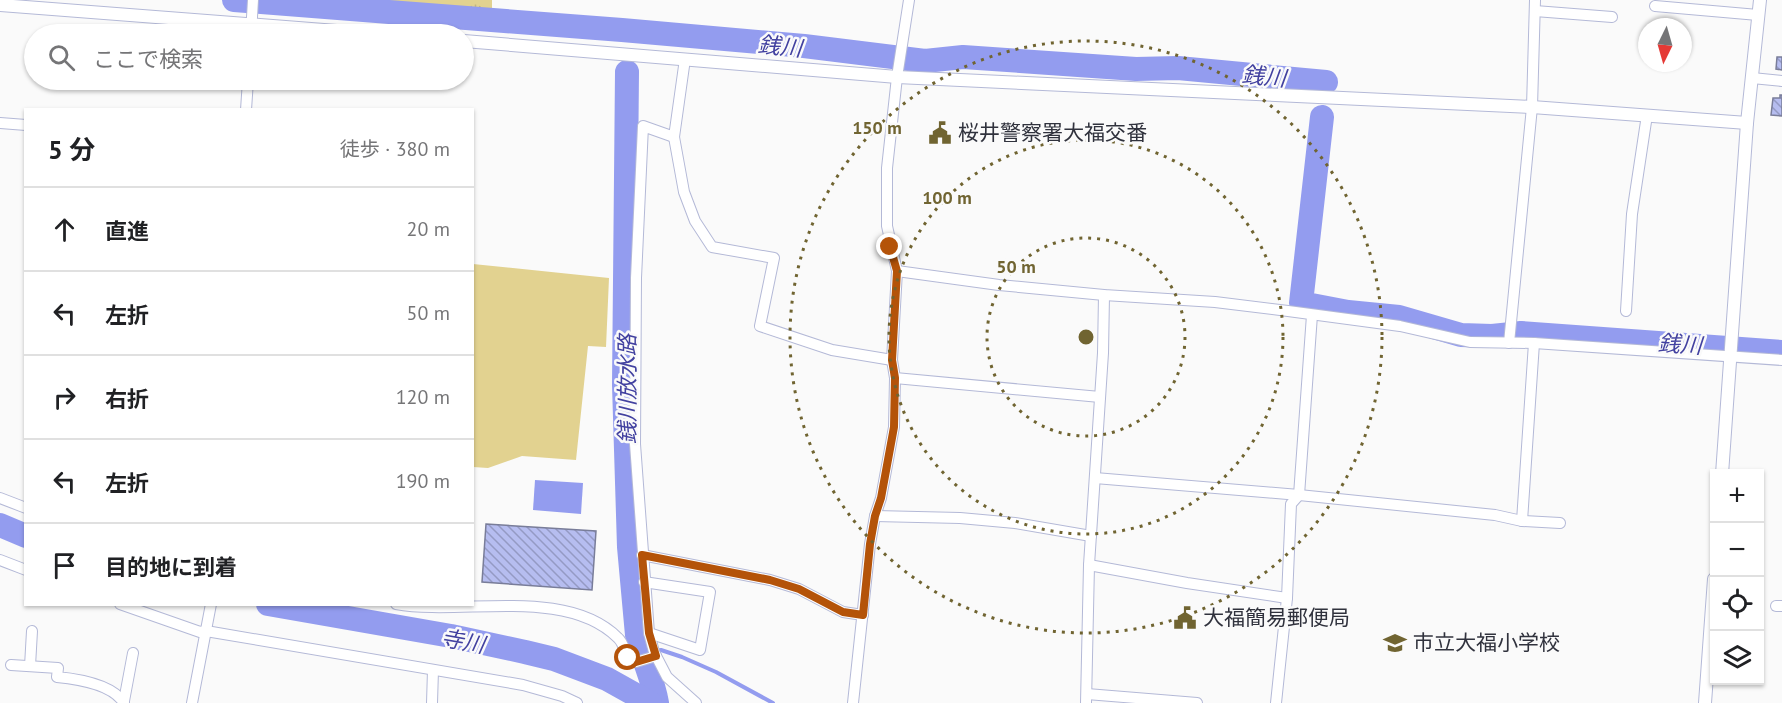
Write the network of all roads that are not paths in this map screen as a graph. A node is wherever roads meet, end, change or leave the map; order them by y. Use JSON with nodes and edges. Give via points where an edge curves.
{"nodes":[{"id":1,"x":909,"y":0,"type":"edge"},
{"id":2,"x":1760,"y":0,"type":"edge"},
{"id":3,"x":32,"y":4,"type":"edge"},
{"id":4,"x":0,"y":5,"type":"edge"},
{"id":5,"x":253,"y":5,"type":"edge"},
{"id":6,"x":1535,"y":5,"type":"edge"},
{"id":7,"x":1655,"y":6,"type":"dead end"},
{"id":8,"x":1758,"y":15,"type":"junction"},
{"id":9,"x":1612,"y":17,"type":"dead end"},
{"id":10,"x":200,"y":24,"type":"edge"},
{"id":11,"x":251,"y":24,"type":"edge"},
{"id":12,"x":474,"y":42,"type":"edge"},
{"id":13,"x":685,"y":59,"type":"junction"},
{"id":14,"x":898,"y":70,"type":"junction"},
{"id":15,"x":1752,"y":78,"type":"junction"},
{"id":16,"x":1782,"y":81,"type":"edge"},
{"id":17,"x":247,"y":90,"type":"edge"},
{"id":18,"x":1532,"y":107,"type":"junction"},
{"id":19,"x":246,"y":108,"type":"edge"},
{"id":20,"x":1647,"y":115,"type":"junction"},
{"id":21,"x":0,"y":123,"type":"edge"},
{"id":22,"x":1747,"y":123,"type":"junction"},
{"id":23,"x":24,"y":125,"type":"edge"},
{"id":24,"x":674,"y":136,"type":"junction"},
{"id":25,"x":897,"y":271,"type":"junction"},
{"id":26,"x":1104,"y":295,"type":"junction"},
{"id":27,"x":1626,"y":311,"type":"dead end"},
{"id":28,"x":1312,"y":315,"type":"junction"},
{"id":29,"x":1509,"y":343,"type":"junction"},
{"id":30,"x":1534,"y":343,"type":"junction"},
{"id":31,"x":1731,"y":350,"type":"junction"},
{"id":32,"x":892,"y":360,"type":"junction"},
{"id":33,"x":1782,"y":360,"type":"edge"},
{"id":34,"x":895,"y":378,"type":"junction"},
{"id":35,"x":1100,"y":398,"type":"junction"},
{"id":36,"x":1722,"y":469,"type":"edge"},
{"id":37,"x":1095,"y":478,"type":"junction"},
{"id":38,"x":1299,"y":495,"type":"junction"},
{"id":39,"x":0,"y":498,"type":"edge"},
{"id":40,"x":24,"y":507,"type":"edge"},
{"id":41,"x":875,"y":516,"type":"junction"},
{"id":42,"x":1522,"y":521,"type":"junction"},
{"id":43,"x":1560,"y":523,"type":"dead end"},
{"id":44,"x":1090,"y":536,"type":"junction"},
{"id":45,"x":642,"y":555,"type":"junction"},
{"id":46,"x":0,"y":560,"type":"edge"},
{"id":47,"x":1089,"y":565,"type":"junction"},
{"id":48,"x":24,"y":569,"type":"edge"},
{"id":49,"x":644,"y":582,"type":"junction"},
{"id":50,"x":1287,"y":598,"type":"junction"},
{"id":51,"x":125,"y":606,"type":"edge"},
{"id":52,"x":211,"y":606,"type":"edge"},
{"id":53,"x":460,"y":606,"type":"edge"},
{"id":54,"x":863,"y":615,"type":"junction"},
{"id":55,"x":207,"y":626,"type":"junction"},
{"id":56,"x":32,"y":631,"type":"dead end"},
{"id":57,"x":1711,"y":631,"type":"edge"},
{"id":58,"x":652,"y":646,"type":"junction"},
{"id":59,"x":133,"y":653,"type":"dead end"},
{"id":60,"x":11,"y":665,"type":"dead end"},
{"id":61,"x":30,"y":666,"type":"junction"},
{"id":62,"x":433,"y":669,"type":"junction"},
{"id":63,"x":1086,"y":699,"type":"edge"},
{"id":64,"x":124,"y":702,"type":"edge"},
{"id":65,"x":192,"y":703,"type":"edge"},
{"id":66,"x":432,"y":703,"type":"edge"},
{"id":67,"x":577,"y":703,"type":"edge"},
{"id":68,"x":696,"y":703,"type":"edge"},
{"id":69,"x":856,"y":703,"type":"edge"},
{"id":70,"x":1197,"y":703,"type":"edge"},
{"id":71,"x":1276,"y":703,"type":"edge"},
{"id":72,"x":1706,"y":703,"type":"edge"}],
"edges":[{"from":1,"to":14,"type":"street"},
{"from":2,"to":8,"type":"street"},
{"from":3,"to":4,"type":"street"},
{"from":3,"to":10,"type":"street"},
{"from":5,"to":11,"type":"street"},
{"from":6,"to":9,"type":"street"},
{"from":6,"to":18,"type":"street"},
{"from":7,"to":8,"type":"street"},
{"from":8,"to":15,"type":"street"},
{"from":12,"to":13,"type":"street"},
{"from":13,"to":14,"type":"street"},
{"from":13,"to":24,"type":"street"},
{"from":14,"to":18,"type":"street"},
{"from":14,"to":25,"type":"street","via":[[887,168],[887,226]]},
{"from":15,"to":16,"type":"street"},
{"from":15,"to":22,"type":"street"},
{"from":17,"to":19,"type":"street"},
{"from":18,"to":20,"type":"street"},
{"from":18,"to":29,"type":"street"},
{"from":20,"to":22,"type":"street"},
{"from":20,"to":27,"type":"street","via":[[1632,214]]},
{"from":21,"to":23,"type":"street"},
{"from":22,"to":31,"type":"street"},
{"from":24,"to":32,"type":"street","via":[[684,192],[695,221],[712,246],[774,258],[760,326],[832,350]]},
{"from":24,"to":45,"type":"street","via":[[643,126],[636,278],[635,444]]},
{"from":25,"to":26,"type":"street"},
{"from":25,"to":32,"type":"street"},
{"from":26,"to":28,"type":"street","via":[[1215,302]]},
{"from":26,"to":35,"type":"street"},
{"from":28,"to":29,"type":"street","via":[[1400,326],[1470,342]]},
{"from":28,"to":38,"type":"street"},
{"from":29,"to":30,"type":"street"},
{"from":30,"to":31,"type":"street"},
{"from":30,"to":42,"type":"street"},
{"from":31,"to":33,"type":"street"},
{"from":31,"to":36,"type":"street"},
{"from":32,"to":34,"type":"street"},
{"from":34,"to":35,"type":"street"},
{"from":34,"to":41,"type":"street","via":[[894,427]]},
{"from":35,"to":37,"type":"street"},
{"from":37,"to":38,"type":"street"},
{"from":37,"to":44,"type":"street"},
{"from":38,"to":42,"type":"street"},
{"from":38,"to":50,"type":"street","via":[[1291,504]]},
{"from":39,"to":40,"type":"street"},
{"from":41,"to":44,"type":"street","via":[[1015,523]]},
{"from":41,"to":54,"type":"street"},
{"from":42,"to":43,"type":"street"},
{"from":44,"to":47,"type":"street"},
{"from":45,"to":49,"type":"street"},
{"from":45,"to":54,"type":"street","via":[[770,580],[799,589],[843,612]]},
{"from":46,"to":48,"type":"street"},
{"from":47,"to":50,"type":"street"},
{"from":47,"to":63,"type":"street"},
{"from":49,"to":58,"type":"street"},
{"from":49,"to":58,"type":"street","via":[[710,592],[700,650]]},
{"from":50,"to":71,"type":"street"},
{"from":51,"to":55,"type":"street","via":[[200,632]]},
{"from":52,"to":55,"type":"street"},
{"from":53,"to":58,"type":"street","via":[[557,609],[589,617],[620,639],[628,658],[636,662]]},
{"from":54,"to":69,"type":"street"},
{"from":55,"to":62,"type":"street"},
{"from":55,"to":65,"type":"street"},
{"from":56,"to":61,"type":"street"},
{"from":57,"to":72,"type":"street"},
{"from":58,"to":68,"type":"street","via":[[667,677]]},
{"from":59,"to":64,"type":"street"},
{"from":60,"to":61,"type":"street"},
{"from":61,"to":64,"type":"street","via":[[58,668],[57,677],[95,685],[113,692]]},
{"from":62,"to":66,"type":"street"},
{"from":62,"to":67,"type":"street","via":[[523,685]]},
{"from":63,"to":70,"type":"street"}]}
